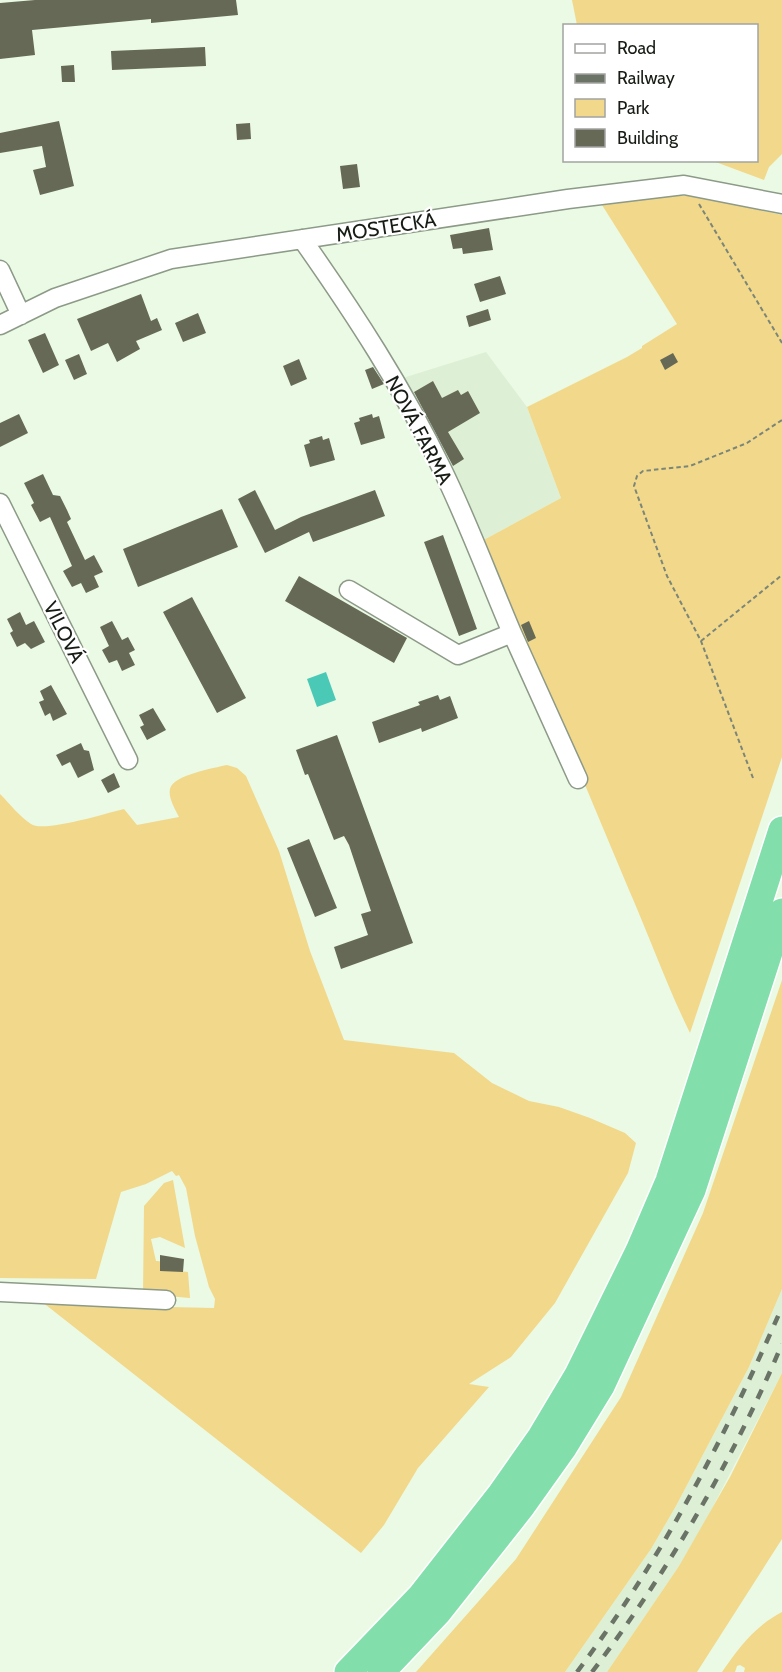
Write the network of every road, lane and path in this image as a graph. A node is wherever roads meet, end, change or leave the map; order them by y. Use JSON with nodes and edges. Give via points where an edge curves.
{"nodes":[{"id":1,"x":684,"y":185,"type":"junction"},
{"id":2,"x":782,"y":204,"type":"edge"},
{"id":3,"x":302,"y":239,"type":"junction"},
{"id":4,"x":0,"y":270,"type":"edge"},
{"id":5,"x":21,"y":315,"type":"junction"},
{"id":6,"x":0,"y":325,"type":"edge"},
{"id":7,"x":782,"y":343,"type":"edge"},
{"id":8,"x":782,"y":420,"type":"edge"},
{"id":9,"x":0,"y":503,"type":"edge"},
{"id":10,"x":782,"y":575,"type":"edge"},
{"id":11,"x":349,"y":590,"type":"dead end"},
{"id":12,"x":512,"y":633,"type":"junction"},
{"id":13,"x":701,"y":641,"type":"junction"},
{"id":14,"x":128,"y":760,"type":"dead end"},
{"id":15,"x":753,"y":778,"type":"dead end"},
{"id":16,"x":579,"y":779,"type":"dead end"},
{"id":17,"x":782,"y":830,"type":"edge"},
{"id":18,"x":782,"y":912,"type":"edge"},
{"id":19,"x":0,"y":1292,"type":"edge"},
{"id":20,"x":165,"y":1300,"type":"dead end"},
{"id":21,"x":348,"y":1672,"type":"edge"},
{"id":22,"x":381,"y":1672,"type":"edge"}],
"edges":[{"from":1,"to":2,"type":"street","name":"MOSTECKÁ"},
{"from":1,"to":3,"type":"street","name":"MOSTECKÁ"},
{"from":1,"to":7,"type":"path","via":[[727,247]]},
{"from":3,"to":5,"type":"street","name":"MOSTECKÁ","via":[[171,259],[55,298]]},
{"from":3,"to":12,"type":"street","name":"NOVÁ FARMA","via":[[403,394],[443,470]]},
{"from":4,"to":5,"type":"street"},
{"from":5,"to":6,"type":"street","name":"MOSTECKÁ"},
{"from":8,"to":13,"type":"path","via":[[718,456],[690,466],[643,471],[637,476],[635,491],[667,576]]},
{"from":9,"to":14,"type":"street","name":"VILOVÁ"},
{"from":10,"to":13,"type":"path"},
{"from":11,"to":12,"type":"street","via":[[458,655]]},
{"from":12,"to":16,"type":"street","name":"NOVÁ FARMA"},
{"from":13,"to":15,"type":"path"},
{"from":17,"to":21,"type":"highway","via":[[669,1181],[578,1375],[501,1494],[421,1596]]},
{"from":18,"to":22,"type":"highway","via":[[692,1190],[601,1386],[521,1507],[438,1612]]},
{"from":19,"to":20,"type":"street"}]}
